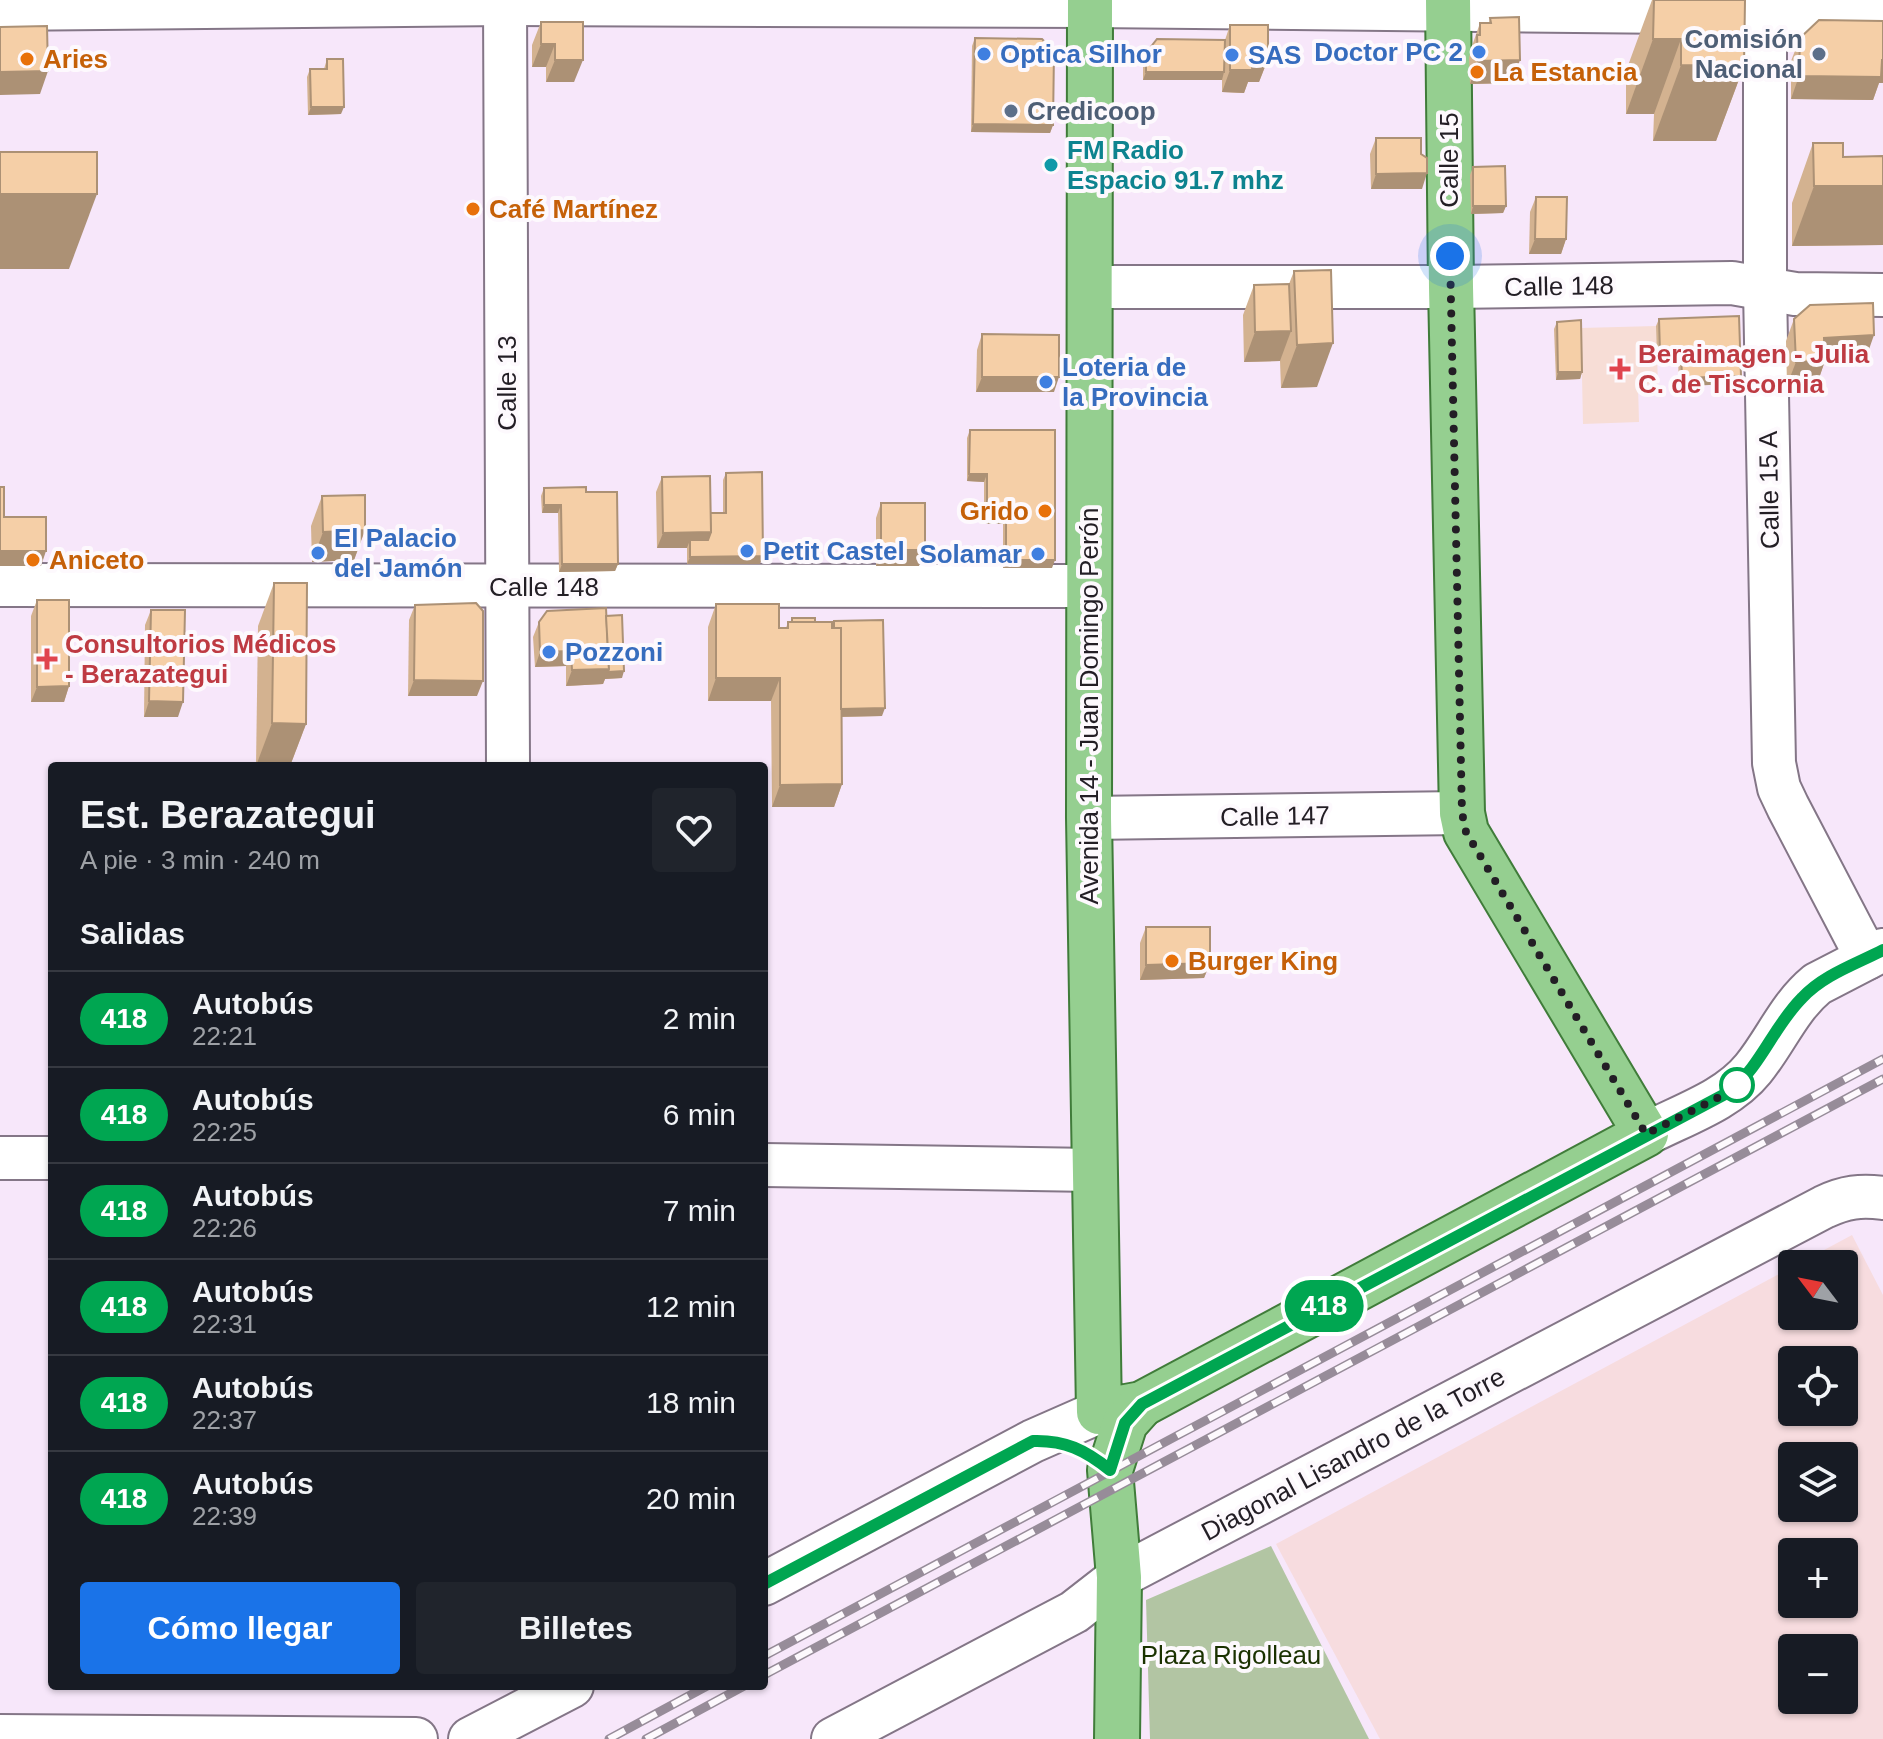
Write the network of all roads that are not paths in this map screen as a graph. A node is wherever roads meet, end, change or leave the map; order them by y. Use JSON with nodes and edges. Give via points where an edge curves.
{"nodes":[{"id":1,"x":505,"y":2,"type":"edge"},
{"id":2,"x":1090,"y":3,"type":"edge"},
{"id":3,"x":1448,"y":5,"type":"edge"},
{"id":4,"x":1765,"y":7,"type":"edge"},
{"id":5,"x":0,"y":9,"type":"edge"},
{"id":6,"x":1883,"y":14,"type":"edge"},
{"id":7,"x":1091,"y":287,"type":"junction"},
{"id":8,"x":1451,"y":287,"type":"junction"},
{"id":9,"x":1765,"y":289,"type":"junction"},
{"id":10,"x":1883,"y":295,"type":"edge"},
{"id":11,"x":0,"y":585,"type":"edge"},
{"id":12,"x":1087,"y":586,"type":"junction"},
{"id":13,"x":509,"y":587,"type":"junction"},
{"id":14,"x":508,"y":762,"type":"edge"},
{"id":15,"x":1462,"y":813,"type":"junction"},
{"id":16,"x":1089,"y":818,"type":"junction"},
{"id":17,"x":1875,"y":954,"type":"edge"},
{"id":18,"x":1646,"y":1134,"type":"junction"},
{"id":19,"x":0,"y":1158,"type":"edge"},
{"id":20,"x":48,"y":1158,"type":"edge"},
{"id":21,"x":768,"y":1165,"type":"edge"},
{"id":22,"x":1093,"y":1170,"type":"junction"},
{"id":23,"x":1883,"y":1198,"type":"edge"},
{"id":24,"x":1142,"y":1404,"type":"junction"},
{"id":25,"x":1099,"y":1412,"type":"junction"},
{"id":26,"x":1033,"y":1441,"type":"junction"},
{"id":27,"x":1110,"y":1470,"type":"junction"},
{"id":28,"x":1119,"y":1577,"type":"junction"},
{"id":29,"x":768,"y":1582,"type":"edge"},
{"id":30,"x":556,"y":1690,"type":"edge"},
{"id":31,"x":511,"y":1701,"type":"edge"},
{"id":32,"x":0,"y":1736,"type":"edge"},
{"id":33,"x":416,"y":1739,"type":"edge"},
{"id":34,"x":470,"y":1739,"type":"edge"},
{"id":35,"x":833,"y":1739,"type":"edge"},
{"id":36,"x":1117,"y":1739,"type":"edge"}],
"edges":[{"from":1,"to":2,"type":"street"},
{"from":1,"to":5,"type":"street"},
{"from":1,"to":13,"type":"street","name":"Calle 13"},
{"from":2,"to":3,"type":"street"},
{"from":2,"to":7,"type":"main road","name":"Avenida 14 - Juan Domingo Perón"},
{"from":3,"to":4,"type":"street"},
{"from":3,"to":8,"type":"main road","name":"Calle 15"},
{"from":4,"to":6,"type":"street"},
{"from":4,"to":9,"type":"street","name":"Calle 15 A"},
{"from":7,"to":8,"type":"street","name":"Calle 148"},
{"from":7,"to":12,"type":"main road","name":"Avenida 14 - Juan Domingo Perón"},
{"from":8,"to":9,"type":"street","name":"Calle 148","via":[[1732,283]]},
{"from":8,"to":15,"type":"main road","name":"Calle 15"},
{"from":9,"to":10,"type":"street","name":"Calle 148"},
{"from":9,"to":17,"type":"street","name":"Calle 15 A","via":[[1774,763],[1788,807]]},
{"from":11,"to":13,"type":"street","name":"Calle 148"},
{"from":12,"to":13,"type":"street","name":"Calle 148"},
{"from":12,"to":16,"type":"main road","name":"Avenida 14 - Juan Domingo Perón"},
{"from":13,"to":14,"type":"street","name":"Calle 13"},
{"from":15,"to":16,"type":"street","name":"Calle 147"},
{"from":15,"to":18,"type":"main road","name":"Calle 15","via":[[1466,832]]},
{"from":16,"to":22,"type":"main road","name":"Avenida 14 - Juan Domingo Perón"},
{"from":17,"to":18,"type":"street","via":[[1808,992],[1755,1067],[1729,1092]]},
{"from":18,"to":24,"type":"main road"},
{"from":19,"to":20,"type":"street"},
{"from":21,"to":22,"type":"street"},
{"from":22,"to":25,"type":"main road","name":"Avenida 14 - Juan Domingo Perón"},
{"from":23,"to":28,"type":"street","name":"Diagonal Lisandro de la Torre","via":[[1854,1196],[1824,1207]]},
{"from":24,"to":25,"type":"main road"},
{"from":24,"to":27,"type":"main road","via":[[1125,1423]]},
{"from":25,"to":26,"type":"street"},
{"from":26,"to":27,"type":"street","via":[[1068,1443]]},
{"from":26,"to":29,"type":"street"},
{"from":27,"to":28,"type":"main road"},
{"from":28,"to":35,"type":"street","name":"Diagonal Lisandro de la Torre","via":[[1074,1612]]},
{"from":28,"to":36,"type":"main road"},
{"from":30,"to":31,"type":"street"},
{"from":31,"to":34,"type":"street"},
{"from":32,"to":33,"type":"street"}]}
